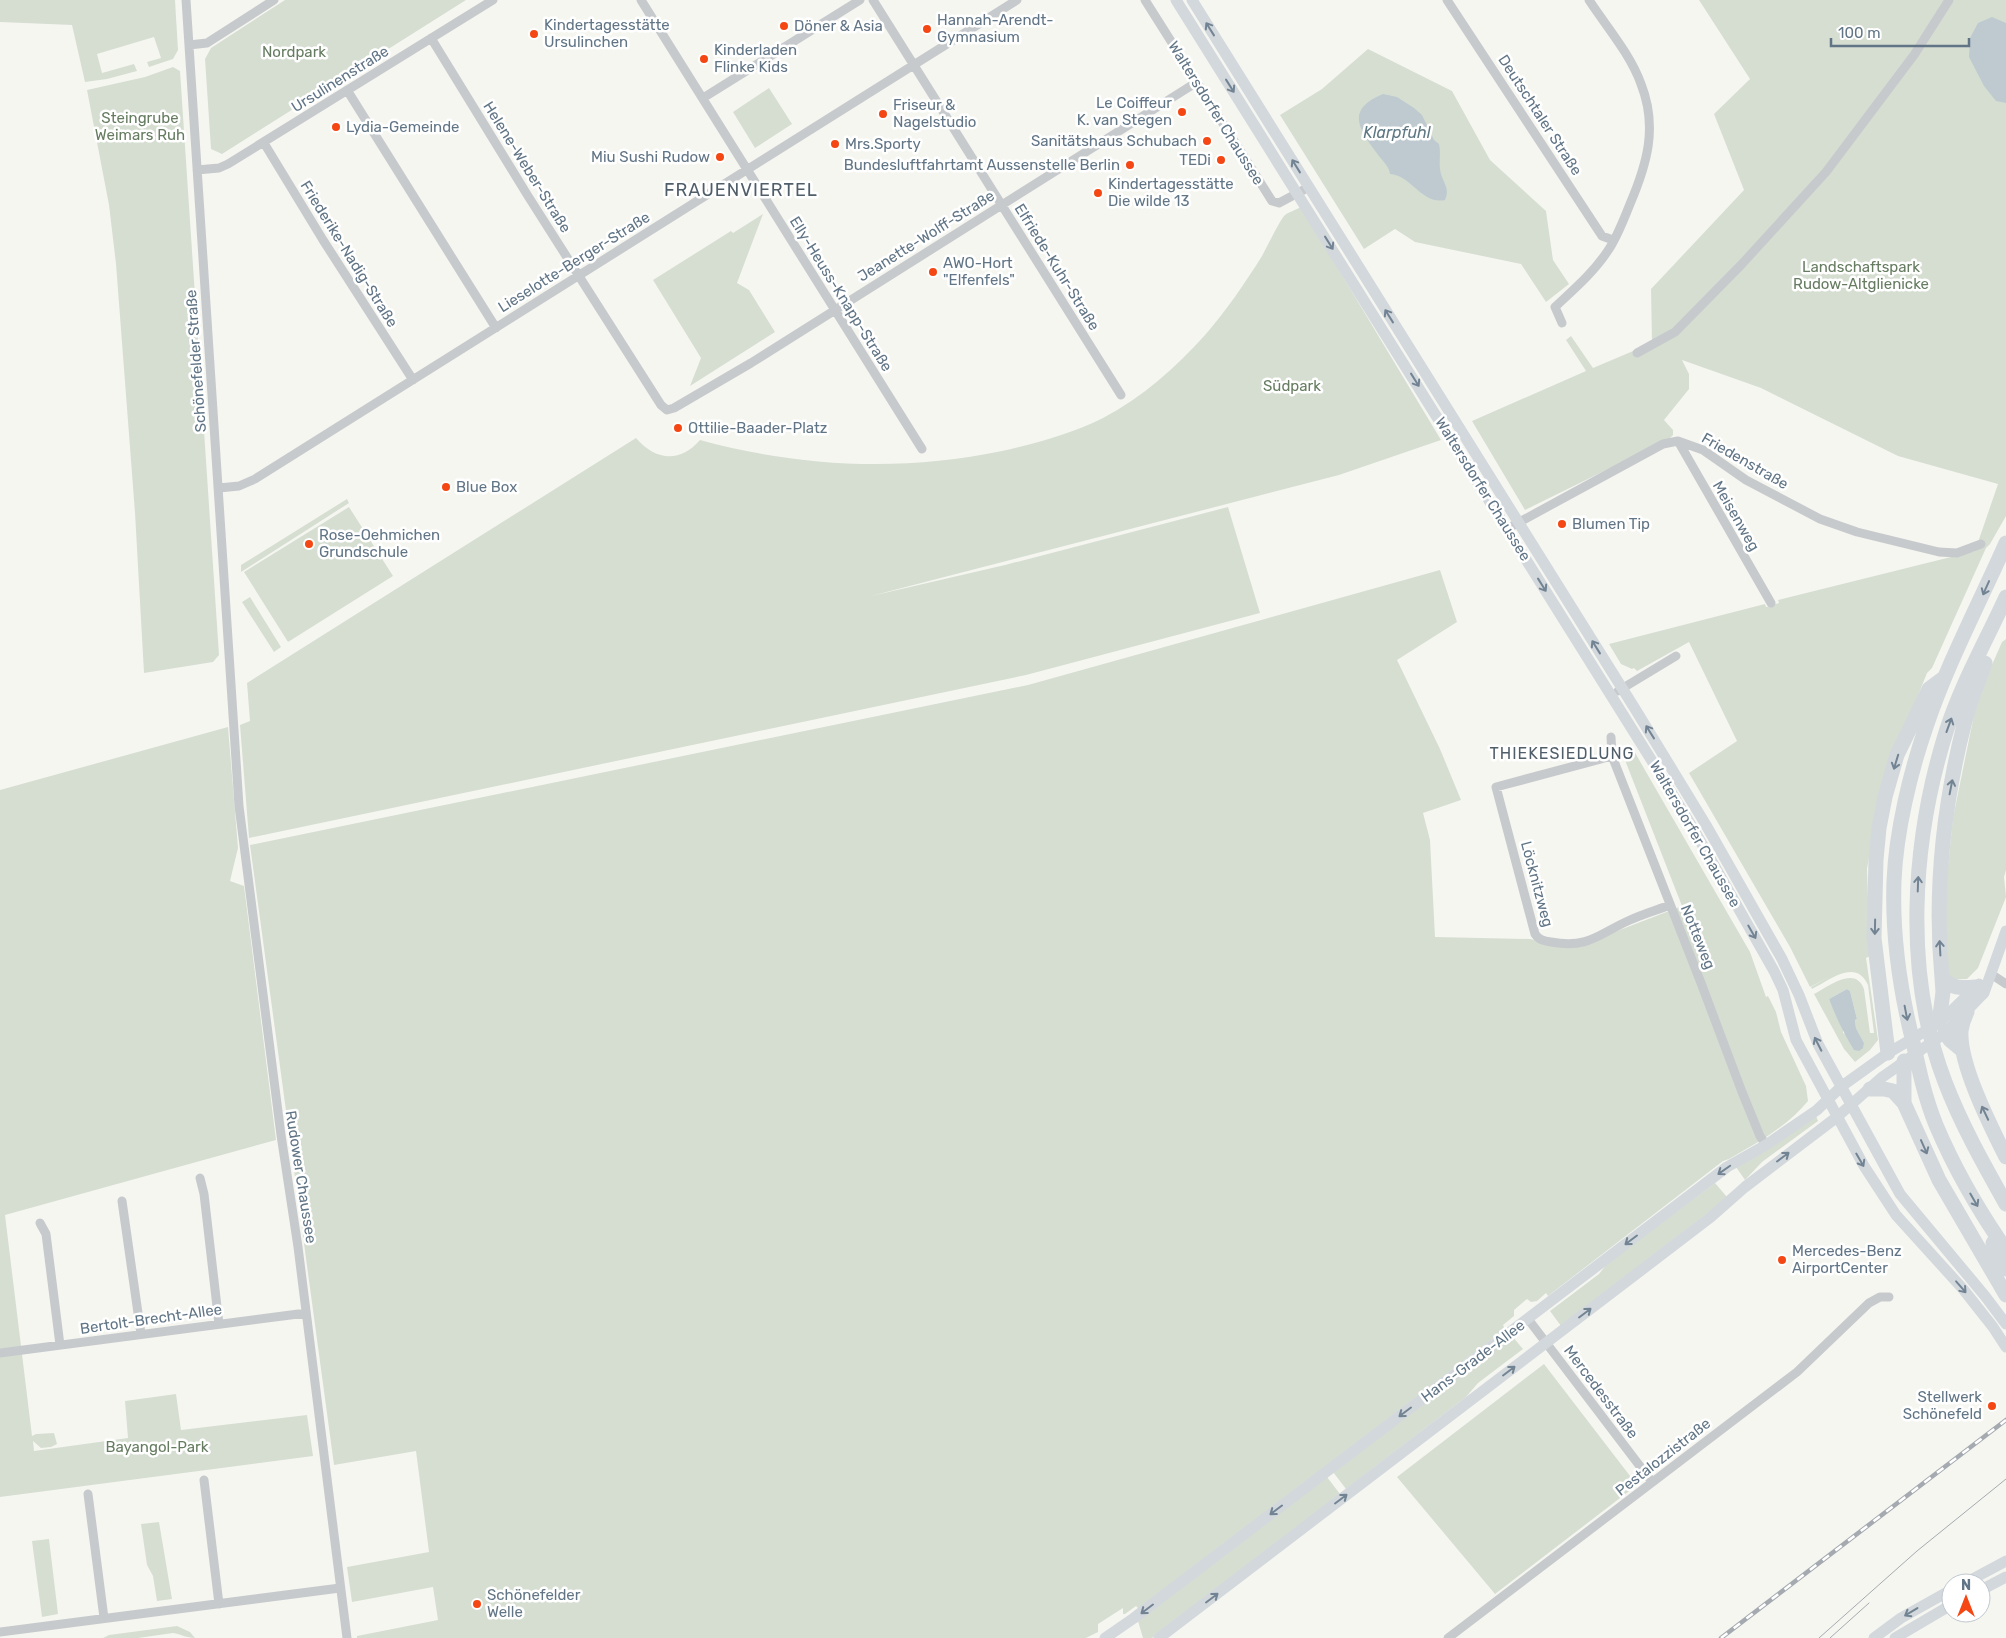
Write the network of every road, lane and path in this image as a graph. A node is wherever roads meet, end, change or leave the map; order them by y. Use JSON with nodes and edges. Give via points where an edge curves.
{"nodes":[{"id":1,"x":186,"y":0,"type":"edge"},
{"id":2,"x":274,"y":0,"type":"edge"},
{"id":3,"x":493,"y":0,"type":"edge"},
{"id":4,"x":641,"y":0,"type":"edge"},
{"id":5,"x":860,"y":0,"type":"edge"},
{"id":6,"x":873,"y":0,"type":"edge"},
{"id":7,"x":1017,"y":0,"type":"edge"},
{"id":8,"x":1145,"y":0,"type":"edge"},
{"id":9,"x":1176,"y":0,"type":"edge"},
{"id":10,"x":1192,"y":0,"type":"edge"},
{"id":11,"x":1447,"y":0,"type":"edge"},
{"id":12,"x":1589,"y":0,"type":"edge"},
{"id":13,"x":1949,"y":0,"type":"edge"},
{"id":14,"x":431,"y":38,"type":"junction"},
{"id":15,"x":189,"y":45,"type":"junction"},
{"id":16,"x":914,"y":65,"type":"junction"},
{"id":17,"x":1197,"y":82,"type":"junction"},
{"id":18,"x":347,"y":90,"type":"junction"},
{"id":19,"x":703,"y":98,"type":"junction"},
{"id":20,"x":264,"y":143,"type":"junction"},
{"id":21,"x":747,"y":169,"type":"junction"},
{"id":22,"x":197,"y":170,"type":"junction"},
{"id":23,"x":1309,"y":187,"type":"junction"},
{"id":24,"x":1298,"y":194,"type":"junction"},
{"id":25,"x":1002,"y":205,"type":"junction"},
{"id":26,"x":1614,"y":240,"type":"junction"},
{"id":27,"x":579,"y":275,"type":"junction"},
{"id":28,"x":834,"y":310,"type":"junction"},
{"id":29,"x":1562,"y":323,"type":"dead end"},
{"id":30,"x":496,"y":328,"type":"junction"},
{"id":31,"x":1637,"y":353,"type":"dead end"},
{"id":32,"x":413,"y":380,"type":"junction"},
{"id":33,"x":1121,"y":395,"type":"dead end"},
{"id":34,"x":667,"y":410,"type":"joint"},
{"id":35,"x":1678,"y":441,"type":"junction"},
{"id":36,"x":922,"y":449,"type":"dead end"},
{"id":37,"x":218,"y":488,"type":"junction"},
{"id":38,"x":1518,"y":522,"type":"junction"},
{"id":39,"x":1507,"y":529,"type":"junction"},
{"id":40,"x":2006,"y":543,"type":"edge"},
{"id":41,"x":1981,"y":544,"type":"dead end"},
{"id":42,"x":2006,"y":597,"type":"edge"},
{"id":43,"x":1771,"y":603,"type":"dead end"},
{"id":44,"x":1992,"y":628,"type":"junction"},
{"id":45,"x":1676,"y":656,"type":"dead end"},
{"id":46,"x":1946,"y":676,"type":"junction"},
{"id":47,"x":1622,"y":688,"type":"junction"},
{"id":48,"x":1611,"y":695,"type":"junction"},
{"id":49,"x":234,"y":721,"type":"joint"},
{"id":50,"x":1611,"y":737,"type":"dead end"},
{"id":51,"x":1612,"y":756,"type":"junction"},
{"id":52,"x":1670,"y":905,"type":"junction"},
{"id":53,"x":2006,"y":932,"type":"edge"},
{"id":54,"x":1942,"y":978,"type":"junction"},
{"id":55,"x":1984,"y":980,"type":"junction"},
{"id":56,"x":2006,"y":984,"type":"edge"},
{"id":57,"x":1882,"y":1010,"type":"junction"},
{"id":58,"x":1967,"y":1012,"type":"junction"},
{"id":59,"x":1938,"y":1028,"type":"junction"},
{"id":60,"x":1908,"y":1041,"type":"junction"},
{"id":61,"x":1929,"y":1045,"type":"junction"},
{"id":62,"x":1962,"y":1050,"type":"junction"},
{"id":63,"x":1888,"y":1053,"type":"junction"},
{"id":64,"x":1904,"y":1061,"type":"junction"},
{"id":65,"x":1842,"y":1086,"type":"junction"},
{"id":66,"x":1870,"y":1090,"type":"junction"},
{"id":67,"x":1828,"y":1100,"type":"junction"},
{"id":68,"x":1851,"y":1103,"type":"junction"},
{"id":69,"x":1904,"y":1103,"type":"junction"},
{"id":70,"x":1837,"y":1117,"type":"junction"},
{"id":71,"x":1766,"y":1145,"type":"junction"},
{"id":72,"x":2006,"y":1158,"type":"edge"},
{"id":73,"x":200,"y":1178,"type":"dead end"},
{"id":74,"x":122,"y":1201,"type":"dead end"},
{"id":75,"x":2006,"y":1204,"type":"edge"},
{"id":76,"x":1986,"y":1220,"type":"junction"},
{"id":77,"x":40,"y":1223,"type":"dead end"},
{"id":78,"x":2006,"y":1250,"type":"edge"},
{"id":79,"x":2006,"y":1269,"type":"edge"},
{"id":80,"x":2006,"y":1295,"type":"edge"},
{"id":81,"x":1889,"y":1297,"type":"dead end"},
{"id":82,"x":306,"y":1313,"type":"junction"},
{"id":83,"x":1528,"y":1319,"type":"junction"},
{"id":84,"x":219,"y":1324,"type":"junction"},
{"id":85,"x":2006,"y":1324,"type":"edge"},
{"id":86,"x":140,"y":1334,"type":"junction"},
{"id":87,"x":1547,"y":1342,"type":"junction"},
{"id":88,"x":60,"y":1345,"type":"junction"},
{"id":89,"x":2006,"y":1346,"type":"edge"},
{"id":90,"x":0,"y":1353,"type":"edge"},
{"id":91,"x":204,"y":1480,"type":"dead end"},
{"id":92,"x":1652,"y":1482,"type":"junction"},
{"id":93,"x":88,"y":1494,"type":"dead end"},
{"id":94,"x":2006,"y":1561,"type":"edge"},
{"id":95,"x":1984,"y":1573,"type":"edge"},
{"id":96,"x":2006,"y":1577,"type":"edge"},
{"id":97,"x":1991,"y":1585,"type":"edge"},
{"id":98,"x":340,"y":1588,"type":"junction"},
{"id":99,"x":1941,"y":1596,"type":"edge"},
{"id":100,"x":219,"y":1604,"type":"junction"},
{"id":101,"x":1941,"y":1610,"type":"edge"},
{"id":102,"x":104,"y":1618,"type":"junction"},
{"id":103,"x":0,"y":1632,"type":"edge"},
{"id":104,"x":1110,"y":1637,"type":"edge"},
{"id":105,"x":347,"y":1638,"type":"edge"},
{"id":106,"x":1159,"y":1638,"type":"edge"},
{"id":107,"x":1448,"y":1638,"type":"edge"},
{"id":108,"x":1874,"y":1638,"type":"edge"},
{"id":109,"x":1895,"y":1638,"type":"edge"}],
"edges":[{"from":1,"to":15,"type":"street","name":"Schönefelder Straße"},
{"from":2,"to":15,"type":"street","via":[[208,43]]},
{"from":3,"to":14,"type":"street","name":"Ursulinenstraße"},
{"from":4,"to":19,"type":"street","name":"Elly-Heuss-Knapp-Straße"},
{"from":5,"to":19,"type":"street"},
{"from":6,"to":16,"type":"street","name":"Elfriede-Kuhr-Straße"},
{"from":7,"to":16,"type":"street","name":"Lieselotte-Berger-Straße"},
{"from":8,"to":17,"type":"street","name":"Waltersdorfer Chaussee"},
{"from":9,"to":24,"type":"main road","name":"Waltersdorfer Chaussee","one_way":true},
{"from":23,"to":10,"type":"main road","name":"Waltersdorfer Chaussee","one_way":true},
{"from":11,"to":26,"type":"street","name":"Deutschtaler Straße","via":[[1602,236]]},
{"from":12,"to":26,"type":"street","via":[[1630,62],[1650,112],[1650,143],[1643,174]]},
{"from":13,"to":31,"type":"street","via":[[1914,55],[1826,172],[1675,332]]},
{"from":14,"to":18,"type":"street","name":"Ursulinenstraße"},
{"from":14,"to":27,"type":"street","name":"Helene-Weber-Straße"},
{"from":15,"to":22,"type":"street","name":"Schönefelder Straße"},
{"from":16,"to":21,"type":"street","name":"Lieselotte-Berger-Straße"},
{"from":16,"to":25,"type":"street","name":"Elfriede-Kuhr-Straße"},
{"from":17,"to":24,"type":"street","name":"Waltersdorfer Chaussee","via":[[1272,201],[1279,204]]},
{"from":17,"to":25,"type":"street","name":"Jeanette-Wolff-Straße"},
{"from":18,"to":20,"type":"street","name":"Ursulinenstraße"},
{"from":18,"to":30,"type":"street"},
{"from":19,"to":21,"type":"street","name":"Elly-Heuss-Knapp-Straße"},
{"from":20,"to":22,"type":"street","name":"Ursulinenstraße","via":[[225,166]]},
{"from":20,"to":32,"type":"street","name":"Friederike-Nadig-Straße","via":[[322,240]]},
{"from":21,"to":27,"type":"street","name":"Lieselotte-Berger-Straße"},
{"from":21,"to":28,"type":"street","name":"Elly-Heuss-Knapp-Straße"},
{"from":22,"to":37,"type":"street","name":"Schönefelder Straße"},
{"from":23,"to":24,"type":"street","name":"Waltersdorfer Chaussee"},
{"from":38,"to":23,"type":"main road","name":"Waltersdorfer Chaussee","one_way":true},
{"from":24,"to":39,"type":"main road","name":"Waltersdorfer Chaussee","one_way":true},
{"from":25,"to":28,"type":"street","name":"Jeanette-Wolff-Straße"},
{"from":25,"to":33,"type":"street","name":"Elfriede-Kuhr-Straße"},
{"from":26,"to":29,"type":"street","via":[[1587,276],[1555,307]]},
{"from":27,"to":30,"type":"street","name":"Lieselotte-Berger-Straße"},
{"from":27,"to":34,"type":"street","name":"Helene-Weber-Straße"},
{"from":28,"to":34,"type":"street","name":"Jeanette-Wolff-Straße"},
{"from":28,"to":36,"type":"street","name":"Elly-Heuss-Knapp-Straße"},
{"from":30,"to":32,"type":"street","name":"Lieselotte-Berger-Straße"},
{"from":32,"to":37,"type":"street","name":"Lieselotte-Berger-Straße","via":[[255,479],[239,486]]},
{"from":35,"to":38,"type":"street","name":"Friedenstraße","via":[[1663,444]]},
{"from":35,"to":41,"type":"street","name":"Friedenstraße","via":[[1703,450],[1746,480],[1820,519],[1857,532],[1939,552],[1957,553]]},
{"from":35,"to":43,"type":"street","name":"Meisenweg"},
{"from":37,"to":49,"type":"street","name":"Schönefelder Straße"},
{"from":38,"to":39,"type":"street","name":"Friedenstraße"},
{"from":47,"to":38,"type":"main road","name":"Waltersdorfer Chaussee","one_way":true},
{"from":39,"to":48,"type":"main road","name":"Waltersdorfer Chaussee","one_way":true},
{"from":40,"to":46,"type":"highway","one_way":true},
{"from":42,"to":44,"type":"highway"},
{"from":54,"to":44,"type":"highway","one_way":true,"via":[[1938,900],[1940,856],[1964,723],[1991,645]]},
{"from":75,"to":44,"type":"highway","one_way":true,"via":[[1945,1083],[1925,1006],[1918,950],[1918,878],[1931,787],[1953,714]]},
{"from":45,"to":47,"type":"street"},
{"from":46,"to":57,"type":"highway","one_way":true,"via":[[1929,689],[1898,755],[1879,828],[1874,938]]},
{"from":46,"to":76,"type":"highway","one_way":true,"via":[[1926,727],[1902,819],[1894,880],[1894,918],[1906,1013],[1925,1094],[1958,1173]]},
{"from":47,"to":48,"type":"street"},
{"from":65,"to":47,"type":"main road","name":"Waltersdorfer Chaussee","one_way":true,"via":[[1818,1044],[1782,959],[1706,825]]},
{"from":48,"to":67,"type":"main road","name":"Waltersdorfer Chaussee","one_way":true,"via":[[1694,830],[1774,971],[1783,990],[1796,1040]]},
{"from":49,"to":82,"type":"street","name":"Rudower Chaussee","via":[[243,842]]},
{"from":50,"to":51,"type":"street","name":"Notteweg"},
{"from":51,"to":52,"type":"street","name":"Notteweg"},
{"from":51,"to":52,"type":"street","name":"Löcknitzweg","via":[[1496,788],[1537,938],[1567,945],[1580,944],[1602,936],[1628,920]]},
{"from":52,"to":71,"type":"street","name":"Notteweg","via":[[1748,1107]]},
{"from":53,"to":55,"type":"main road"},
{"from":54,"to":55,"type":"highway","via":[[1950,986],[1959,988]]},
{"from":54,"to":59,"type":"highway"},
{"from":55,"to":56,"type":"street"},
{"from":55,"to":58,"type":"main road","via":[[1984,993]]},
{"from":55,"to":59,"type":"main road"},
{"from":57,"to":60,"type":"highway","via":[[1887,1020]]},
{"from":57,"to":63,"type":"highway"},
{"from":58,"to":59,"type":"main road"},
{"from":58,"to":62,"type":"highway","via":[[1961,1031]]},
{"from":59,"to":60,"type":"main road","name":"Hans-Grade-Allee"},
{"from":59,"to":61,"type":"main road","name":"Hans-Grade-Allee"},
{"from":59,"to":62,"type":"highway"},
{"from":60,"to":61,"type":"main road"},
{"from":60,"to":63,"type":"main road","name":"Hans-Grade-Allee"},
{"from":60,"to":64,"type":"main road"},
{"from":61,"to":64,"type":"main road","name":"Hans-Grade-Allee"},
{"from":72,"to":62,"type":"highway","one_way":true,"via":[[1982,1106]]},
{"from":63,"to":65,"type":"main road","name":"Hans-Grade-Allee"},
{"from":64,"to":66,"type":"main road","name":"Hans-Grade-Allee"},
{"from":64,"to":69,"type":"highway"},
{"from":65,"to":67,"type":"main road","name":"Hans-Grade-Allee"},
{"from":65,"to":68,"type":"main road","name":"Waltersdorfer Chaussee"},
{"from":66,"to":68,"type":"main road","name":"Hans-Grade-Allee"},
{"from":66,"to":69,"type":"highway","via":[[1893,1091]]},
{"from":67,"to":70,"type":"main road","name":"Waltersdorfer Chaussee"},
{"from":67,"to":71,"type":"main road","name":"Hans-Grade-Allee"},
{"from":68,"to":70,"type":"main road","name":"Hans-Grade-Allee"},
{"from":68,"to":85,"type":"main road","name":"Waltersdorfer Chaussee","via":[[1900,1194]]},
{"from":69,"to":80,"type":"highway","one_way":true,"via":[[1939,1180]]},
{"from":87,"to":70,"type":"main road","name":"Hans-Grade-Allee","one_way":true},
{"from":70,"to":89,"type":"main road","name":"Waltersdorfer Chaussee","one_way":true,"via":[[1896,1215],[1963,1290]]},
{"from":71,"to":83,"type":"main road","name":"Hans-Grade-Allee","one_way":true,"via":[[1727,1167]]},
{"from":73,"to":84,"type":"street"},
{"from":74,"to":86,"type":"street"},
{"from":76,"to":78,"type":"highway"},
{"from":76,"to":79,"type":"highway","via":[[1991,1239]]},
{"from":77,"to":88,"type":"street","via":[[46,1234]]},
{"from":81,"to":92,"type":"street","name":"Pestalozzistraße","via":[[1880,1297],[1869,1303],[1797,1372]]},
{"from":82,"to":84,"type":"street","name":"Bertolt-Brecht-Allee"},
{"from":82,"to":98,"type":"street","name":"Rudower Chaussee"},
{"from":83,"to":87,"type":"street","name":"Mercedesstraße"},
{"from":83,"to":104,"type":"main road","name":"Hans-Grade-Allee","one_way":true},
{"from":84,"to":86,"type":"street","name":"Bertolt-Brecht-Allee"},
{"from":86,"to":88,"type":"street","name":"Bertolt-Brecht-Allee"},
{"from":87,"to":92,"type":"street","name":"Mercedesstraße"},
{"from":106,"to":87,"type":"main road","name":"Hans-Grade-Allee","one_way":true},
{"from":88,"to":90,"type":"street","name":"Bertolt-Brecht-Allee"},
{"from":91,"to":100,"type":"street"},
{"from":92,"to":107,"type":"street","name":"Pestalozzistraße"},
{"from":93,"to":102,"type":"street"},
{"from":94,"to":95,"type":"main road"},
{"from":96,"to":97,"type":"main road"},
{"from":98,"to":100,"type":"street"},
{"from":98,"to":105,"type":"street","name":"Rudower Chaussee"},
{"from":99,"to":108,"type":"main road","one_way":true},
{"from":100,"to":102,"type":"street"},
{"from":101,"to":109,"type":"main road"},
{"from":102,"to":103,"type":"street"}]}
